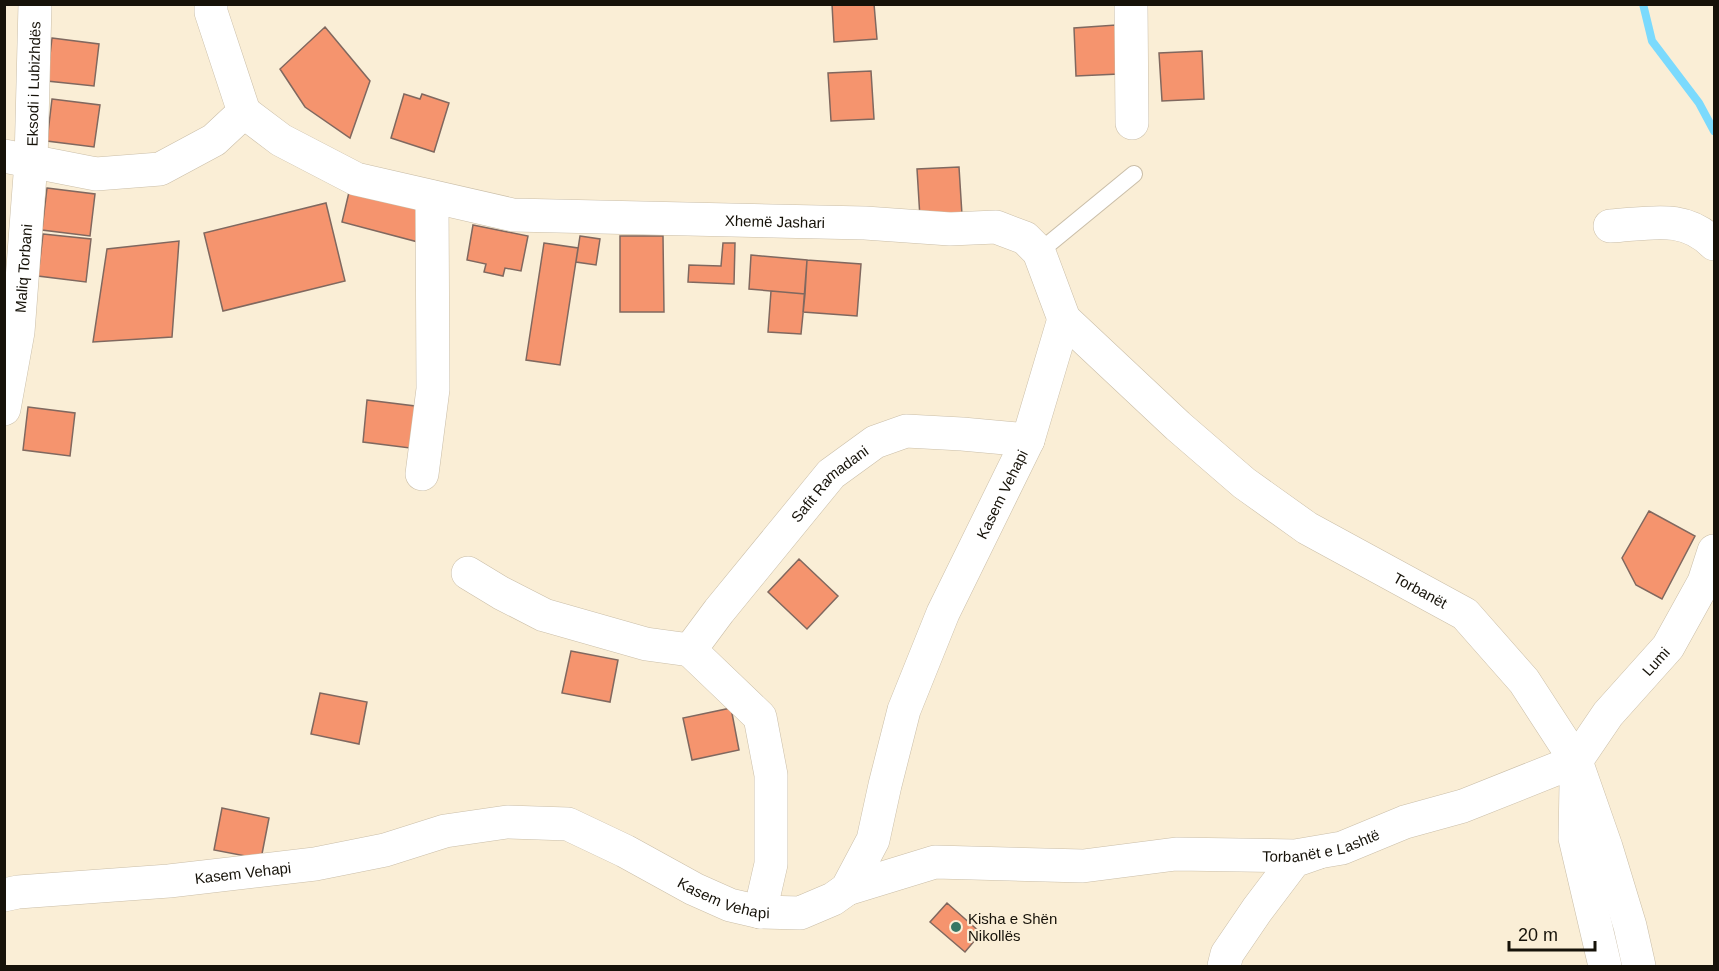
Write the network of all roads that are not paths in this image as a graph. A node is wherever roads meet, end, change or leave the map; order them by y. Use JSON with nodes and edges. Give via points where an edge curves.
{"nodes":[{"id":1,"x":35,"y":4,"type":"edge"},
{"id":2,"x":211,"y":4,"type":"edge"},
{"id":3,"x":1131,"y":4,"type":"edge"},
{"id":4,"x":244,"y":112,"type":"junction"},
{"id":5,"x":1132,"y":123,"type":"dead end"},
{"id":6,"x":18,"y":159,"type":"edge"},
{"id":7,"x":1134,"y":174,"type":"dead end"},
{"id":8,"x":432,"y":197,"type":"junction"},
{"id":9,"x":1610,"y":226,"type":"dead end"},
{"id":10,"x":1714,"y":244,"type":"edge"},
{"id":11,"x":1039,"y":252,"type":"junction"},
{"id":12,"x":1064,"y":319,"type":"junction"},
{"id":13,"x":4,"y":409,"type":"edge"},
{"id":14,"x":1028,"y":441,"type":"junction"},
{"id":15,"x":422,"y":474,"type":"dead end"},
{"id":16,"x":1714,"y":551,"type":"edge"},
{"id":17,"x":468,"y":573,"type":"dead end"},
{"id":18,"x":690,"y":650,"type":"junction"},
{"id":19,"x":1576,"y":761,"type":"junction"},
{"id":20,"x":1323,"y":851,"type":"junction"},
{"id":21,"x":848,"y":889,"type":"junction"},
{"id":22,"x":4,"y":895,"type":"edge"},
{"id":23,"x":760,"y":912,"type":"junction"},
{"id":24,"x":1224,"y":966,"type":"edge"},
{"id":25,"x":1605,"y":966,"type":"edge"},
{"id":26,"x":1639,"y":966,"type":"edge"}],
"edges":[{"from":1,"to":6,"type":"street","name":"Eksodi i Lubizhdës"},
{"from":2,"to":4,"type":"street"},
{"from":3,"to":5,"type":"street"},
{"from":4,"to":6,"type":"street","via":[[213,140],[160,169],[96,174]]},
{"from":4,"to":8,"type":"street","name":"Xhemë Jashari","via":[[281,140],[356,179]]},
{"from":6,"to":13,"type":"street","name":"Maliq Torbani","via":[[18,332]]},
{"from":7,"to":11,"type":"lane"},
{"from":8,"to":11,"type":"street","name":"Xhemë Jashari","via":[[513,215],[865,223],[951,229],[996,227],[1025,238]]},
{"from":8,"to":15,"type":"street","via":[[433,389]]},
{"from":9,"to":10,"type":"street","via":[[1669,222],[1690,227]]},
{"from":11,"to":12,"type":"street"},
{"from":12,"to":14,"type":"street","name":"Kasem Vehapi"},
{"from":12,"to":19,"type":"street","name":"Torbanët","via":[[1244,483],[1307,528],[1465,614],[1524,681]]},
{"from":14,"to":18,"type":"street","name":"Safit Ramadani","via":[[906,431],[875,442],[831,474]]},
{"from":14,"to":21,"type":"street","name":"Kasem Vehapi","via":[[943,613],[904,710],[873,840]]},
{"from":16,"to":19,"type":"street","name":"Lumi","via":[[1704,582],[1668,647],[1608,714]]},
{"from":17,"to":18,"type":"street","via":[[544,615],[646,644]]},
{"from":18,"to":23,"type":"street","via":[[760,717],[771,775],[771,864]]},
{"from":19,"to":20,"type":"street","name":"Torbanët e Lashtë","via":[[1463,806]]},
{"from":19,"to":25,"type":"street","via":[[1575,838]]},
{"from":19,"to":26,"type":"street","name":"Torbanët","via":[[1620,892]]},
{"from":20,"to":21,"type":"street","name":"Torbanët e Lashtë","via":[[1295,856],[1176,854],[1083,866],[935,862]]},
{"from":20,"to":24,"type":"street","via":[[1294,861],[1227,954]]},
{"from":21,"to":23,"type":"street","name":"Kasem Vehapi","via":[[800,913]]},
{"from":22,"to":23,"type":"street","name":"Kasem Vehapi","via":[[315,864],[386,850],[445,831],[507,822],[568,824],[694,889],[730,905]]}]}
